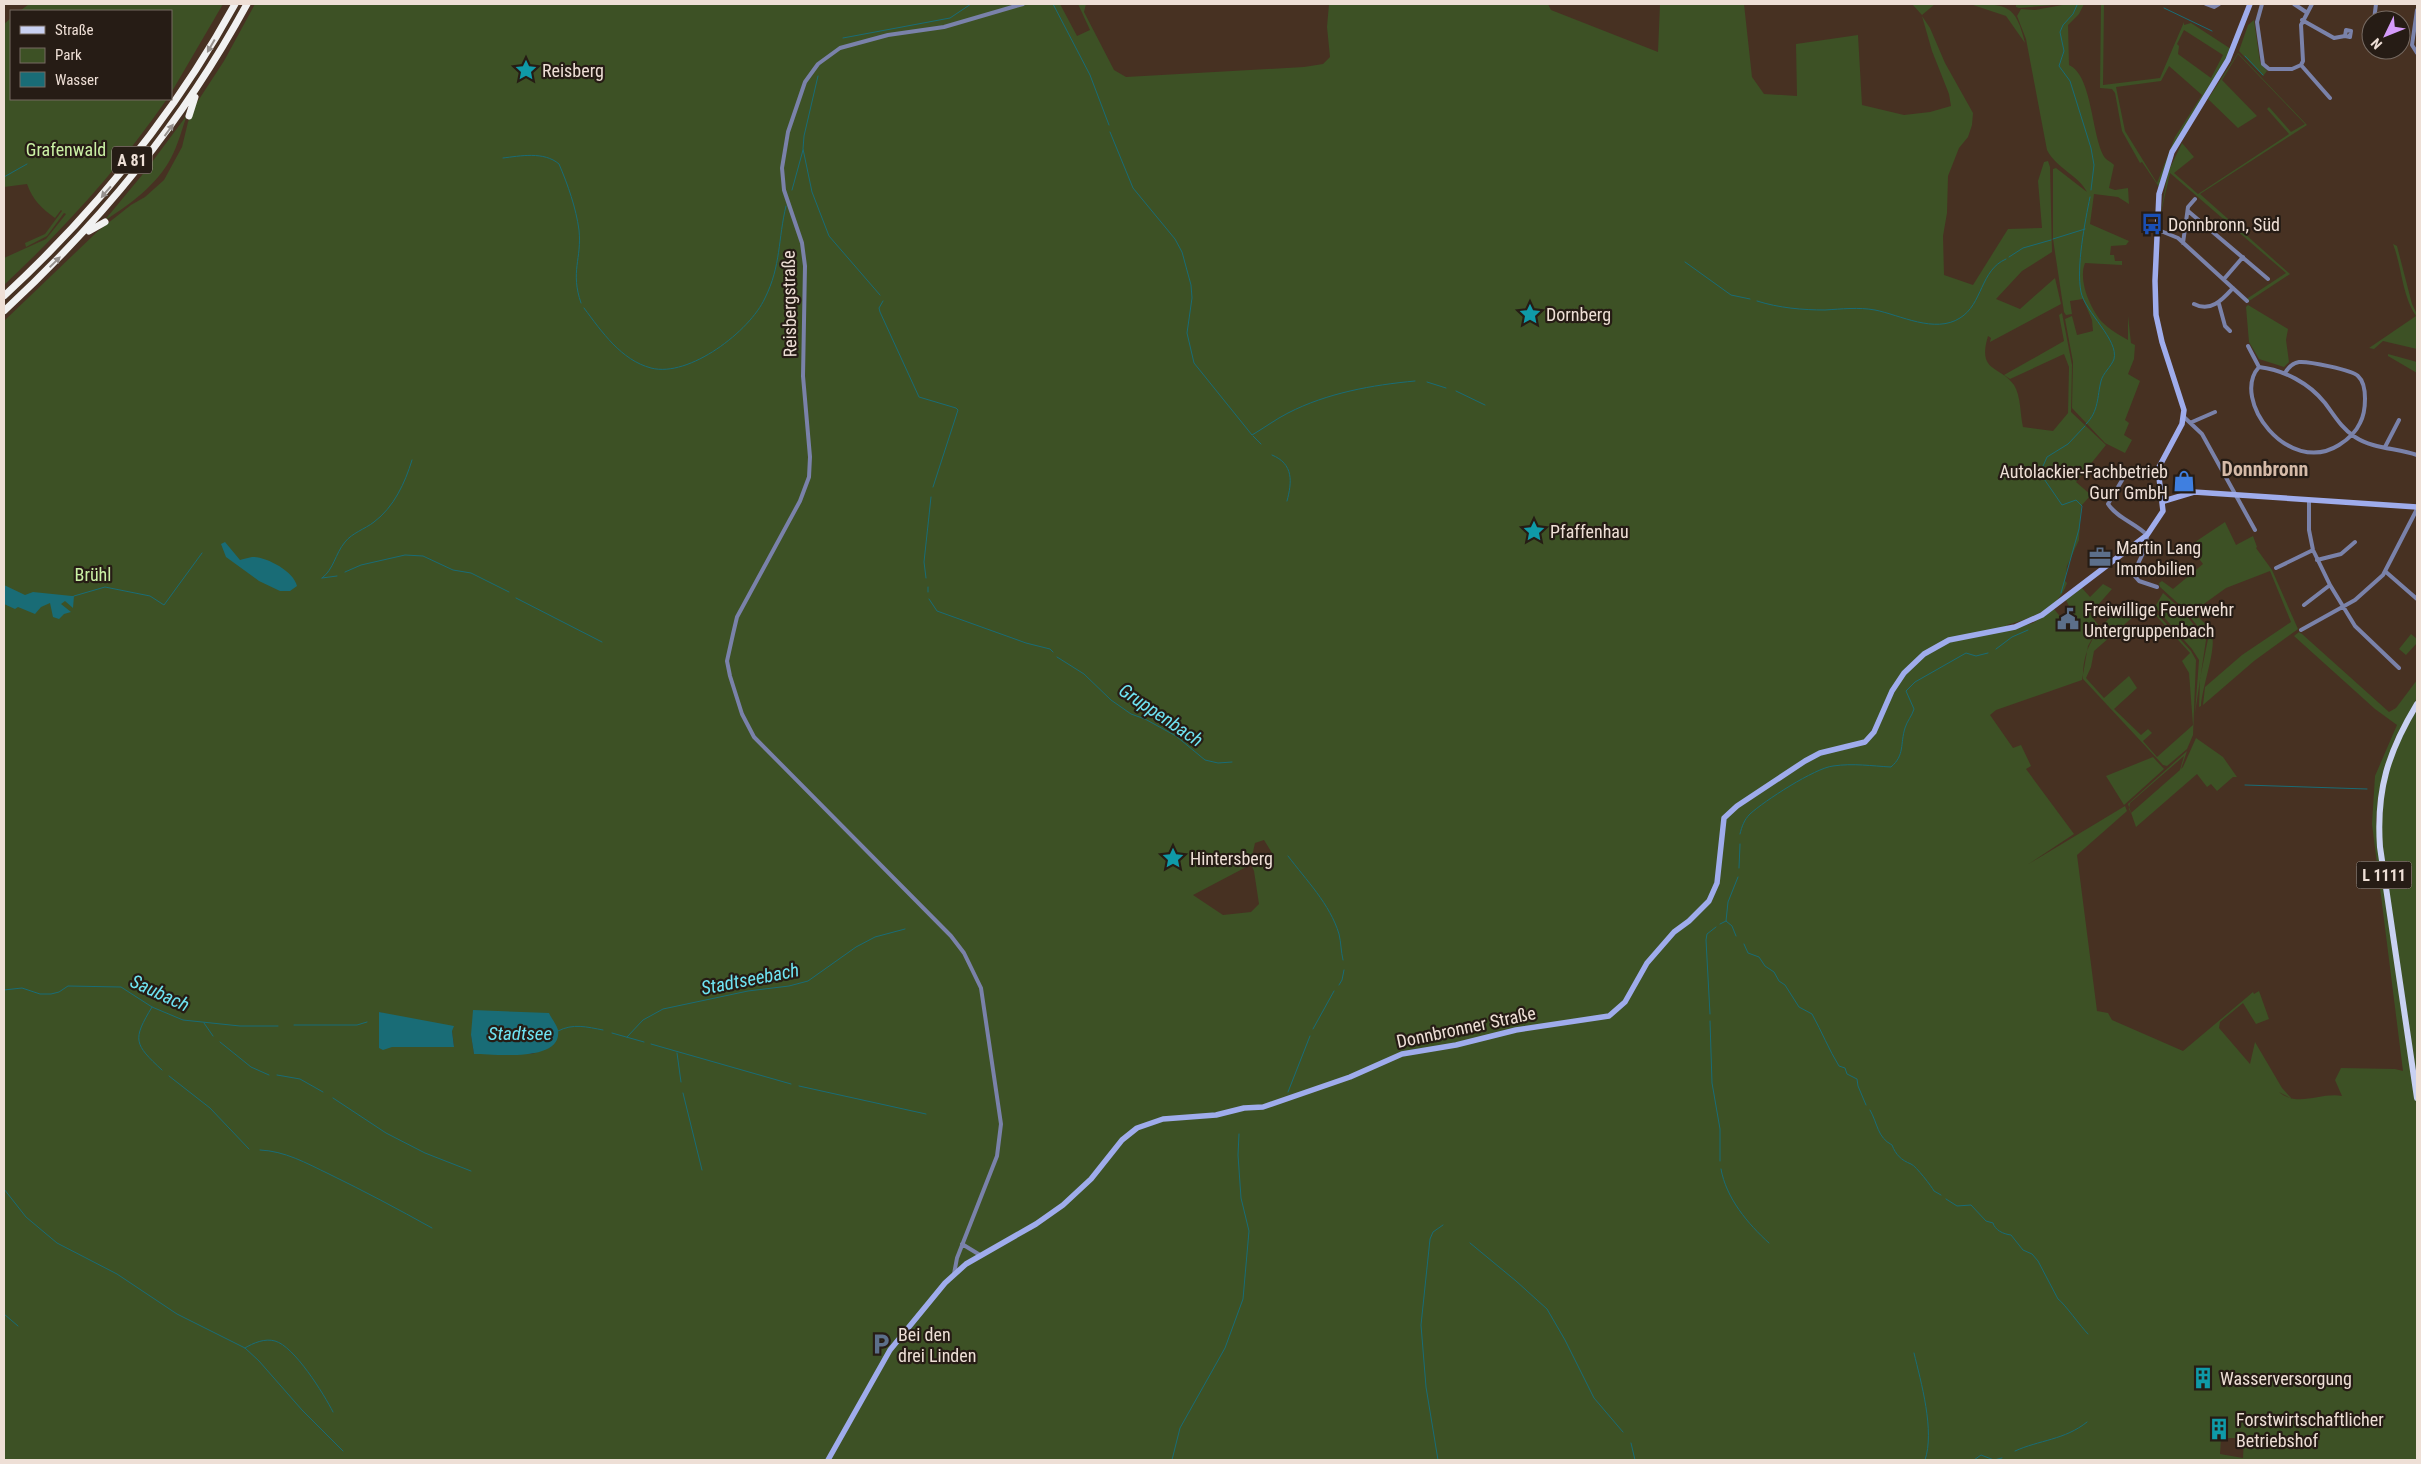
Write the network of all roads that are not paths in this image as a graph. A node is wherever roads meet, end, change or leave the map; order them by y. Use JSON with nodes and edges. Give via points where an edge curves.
{"nodes":[{"id":1,"x":234,"y":4,"type":"edge"},
{"id":2,"x":247,"y":4,"type":"edge"},
{"id":3,"x":1023,"y":4,"type":"edge"},
{"id":4,"x":2206,"y":4,"type":"edge"},
{"id":5,"x":2219,"y":4,"type":"edge"},
{"id":6,"x":2250,"y":4,"type":"edge"},
{"id":7,"x":2262,"y":4,"type":"edge"},
{"id":8,"x":2294,"y":4,"type":"edge"},
{"id":9,"x":2312,"y":4,"type":"edge"},
{"id":10,"x":2417,"y":10,"type":"edge"},
{"id":11,"x":2306,"y":12,"type":"junction"},
{"id":12,"x":2302,"y":20,"type":"junction"},
{"id":13,"x":2345,"y":36,"type":"dead end"},
{"id":14,"x":2417,"y":53,"type":"edge"},
{"id":15,"x":2301,"y":65,"type":"junction"},
{"id":16,"x":197,"y":90,"type":"junction"},
{"id":17,"x":2330,"y":98,"type":"dead end"},
{"id":18,"x":189,"y":116,"type":"dead end"},
{"id":19,"x":2195,"y":199,"type":"dead end"},
{"id":20,"x":2188,"y":211,"type":"junction"},
{"id":21,"x":105,"y":222,"type":"dead end"},
{"id":22,"x":2156,"y":229,"type":"junction"},
{"id":23,"x":82,"y":235,"type":"junction"},
{"id":24,"x":2184,"y":244,"type":"junction"},
{"id":25,"x":2243,"y":257,"type":"junction"},
{"id":26,"x":2268,"y":278,"type":"dead end"},
{"id":27,"x":2224,"y":279,"type":"junction"},
{"id":28,"x":2233,"y":288,"type":"junction"},
{"id":29,"x":4,"y":296,"type":"edge"},
{"id":30,"x":2247,"y":301,"type":"dead end"},
{"id":31,"x":2194,"y":304,"type":"dead end"},
{"id":32,"x":2219,"y":304,"type":"junction"},
{"id":33,"x":4,"y":311,"type":"edge"},
{"id":34,"x":2230,"y":331,"type":"dead end"},
{"id":35,"x":2248,"y":346,"type":"dead end"},
{"id":36,"x":2259,"y":367,"type":"junction"},
{"id":37,"x":2284,"y":373,"type":"junction"},
{"id":38,"x":2215,"y":412,"type":"dead end"},
{"id":39,"x":2184,"y":417,"type":"junction"},
{"id":40,"x":2399,"y":420,"type":"dead end"},
{"id":41,"x":2192,"y":422,"type":"junction"},
{"id":42,"x":2351,"y":435,"type":"junction"},
{"id":43,"x":2386,"y":447,"type":"junction"},
{"id":44,"x":2417,"y":455,"type":"edge"},
{"id":45,"x":2128,"y":470,"type":"dead end"},
{"id":46,"x":2234,"y":495,"type":"junction"},
{"id":47,"x":2164,"y":501,"type":"junction"},
{"id":48,"x":2309,"y":501,"type":"junction"},
{"id":49,"x":2417,"y":508,"type":"edge"},
{"id":50,"x":2255,"y":530,"type":"dead end"},
{"id":51,"x":2147,"y":535,"type":"junction"},
{"id":52,"x":2354,"y":542,"type":"dead end"},
{"id":53,"x":2313,"y":550,"type":"junction"},
{"id":54,"x":2317,"y":560,"type":"junction"},
{"id":55,"x":2276,"y":568,"type":"dead end"},
{"id":56,"x":2386,"y":572,"type":"junction"},
{"id":57,"x":2330,"y":585,"type":"junction"},
{"id":58,"x":2157,"y":587,"type":"dead end"},
{"id":59,"x":2416,"y":596,"type":"edge"},
{"id":60,"x":2304,"y":605,"type":"dead end"},
{"id":61,"x":2342,"y":607,"type":"junction"},
{"id":62,"x":2300,"y":630,"type":"dead end"},
{"id":63,"x":2398,"y":668,"type":"dead end"},
{"id":64,"x":2417,"y":704,"type":"edge"},
{"id":65,"x":2417,"y":1098,"type":"edge"},
{"id":66,"x":962,"y":1244,"type":"junction"},
{"id":67,"x":980,"y":1256,"type":"junction"},
{"id":68,"x":954,"y":1274,"type":"junction"},
{"id":69,"x":828,"y":1460,"type":"edge"}],
"edges":[{"from":1,"to":29,"type":"highway","number":"A 81","one_way":true,"via":[[179,96],[133,160],[74,228]]},
{"from":2,"to":16,"type":"highway","number":"A 81"},
{"from":3,"to":66,"type":"street","name":"Reisbergstraße","via":[[944,27],[888,35],[840,48],[818,64],[805,82],[788,132],[782,168],[784,190],[802,243],[805,266],[803,376],[809,477],[800,501],[737,617],[727,661],[742,714],[754,737],[951,936],[964,953],[981,988],[1001,1124],[997,1156]]},
{"from":4,"to":5,"type":"street","via":[[2214,7]]},
{"from":6,"to":22,"type":"street","via":[[2228,60],[2172,152],[2158,200]]},
{"from":7,"to":15,"type":"street","via":[[2257,22],[2263,64],[2269,69],[2292,69]]},
{"from":8,"to":11,"type":"street"},
{"from":9,"to":11,"type":"street"},
{"from":10,"to":14,"type":"street","via":[[2412,45]]},
{"from":11,"to":12,"type":"street"},
{"from":12,"to":13,"type":"street","via":[[2330,37]]},
{"from":12,"to":15,"type":"street"},
{"from":15,"to":17,"type":"street"},
{"from":16,"to":18,"type":"highway"},
{"from":23,"to":16,"type":"highway","number":"A 81","one_way":true,"via":[[141,167]]},
{"from":19,"to":20,"type":"street"},
{"from":20,"to":24,"type":"street"},
{"from":20,"to":25,"type":"street"},
{"from":21,"to":23,"type":"highway"},
{"from":22,"to":24,"type":"street","via":[[2168,232]]},
{"from":22,"to":39,"type":"street","via":[[2156,315],[2183,403]]},
{"from":33,"to":23,"type":"highway","number":"A 81","one_way":true},
{"from":24,"to":27,"type":"street"},
{"from":25,"to":26,"type":"street"},
{"from":25,"to":27,"type":"street"},
{"from":27,"to":28,"type":"street"},
{"from":28,"to":30,"type":"street"},
{"from":28,"to":32,"type":"street"},
{"from":31,"to":32,"type":"street","via":[[2199,307]]},
{"from":32,"to":34,"type":"street","via":[[2225,326]]},
{"from":35,"to":36,"type":"street"},
{"from":36,"to":37,"type":"street"},
{"from":36,"to":42,"type":"street","via":[[2252,377],[2252,398],[2268,428],[2283,444],[2316,453],[2335,447]]},
{"from":37,"to":42,"type":"street","via":[[2317,394]]},
{"from":37,"to":42,"type":"street","via":[[2292,365],[2302,362],[2358,376],[2364,388],[2362,417]]},
{"from":38,"to":41,"type":"street"},
{"from":39,"to":41,"type":"street"},
{"from":39,"to":47,"type":"street","via":[[2158,469]]},
{"from":40,"to":43,"type":"street"},
{"from":41,"to":46,"type":"street"},
{"from":42,"to":43,"type":"street"},
{"from":43,"to":44,"type":"street"},
{"from":45,"to":51,"type":"street","via":[[2108,505]]},
{"from":46,"to":47,"type":"street","via":[[2190,492]]},
{"from":46,"to":48,"type":"street"},
{"from":46,"to":50,"type":"street"},
{"from":47,"to":51,"type":"street","name":"Donnbronner Straße","via":[[2161,516]]},
{"from":48,"to":49,"type":"street"},
{"from":48,"to":53,"type":"street"},
{"from":49,"to":56,"type":"street"},
{"from":51,"to":58,"type":"street","via":[[2146,547],[2135,567],[2134,577]]},
{"from":51,"to":67,"type":"street","name":"Donnbronner Straße","via":[[2048,611],[2015,627],[1949,640],[1924,654],[1904,673],[1892,691],[1874,732],[1865,742],[1820,753],[1737,806],[1724,818],[1717,883],[1709,901],[1674,932],[1647,963],[1624,1002],[1609,1016],[1402,1054],[1350,1078],[1263,1107],[1244,1108],[1216,1116],[1163,1119],[1137,1128],[1122,1140],[1068,1202]]},
{"from":52,"to":54,"type":"street","via":[[2341,554]]},
{"from":53,"to":54,"type":"street"},
{"from":53,"to":55,"type":"street"},
{"from":54,"to":57,"type":"street"},
{"from":56,"to":59,"type":"street"},
{"from":56,"to":61,"type":"street","via":[[2364,593]]},
{"from":57,"to":60,"type":"street"},
{"from":57,"to":61,"type":"street"},
{"from":61,"to":62,"type":"street"},
{"from":61,"to":63,"type":"street","via":[[2355,626]]},
{"from":64,"to":65,"type":"main road","number":"L 1111","via":[[2389,758],[2378,818]]},
{"from":66,"to":67,"type":"street"},
{"from":66,"to":68,"type":"street"},
{"from":67,"to":68,"type":"street","name":"Donnbronner Straße"},
{"from":68,"to":69,"type":"street","name":"Donnbronner Straße","via":[[890,1350]]}]}
